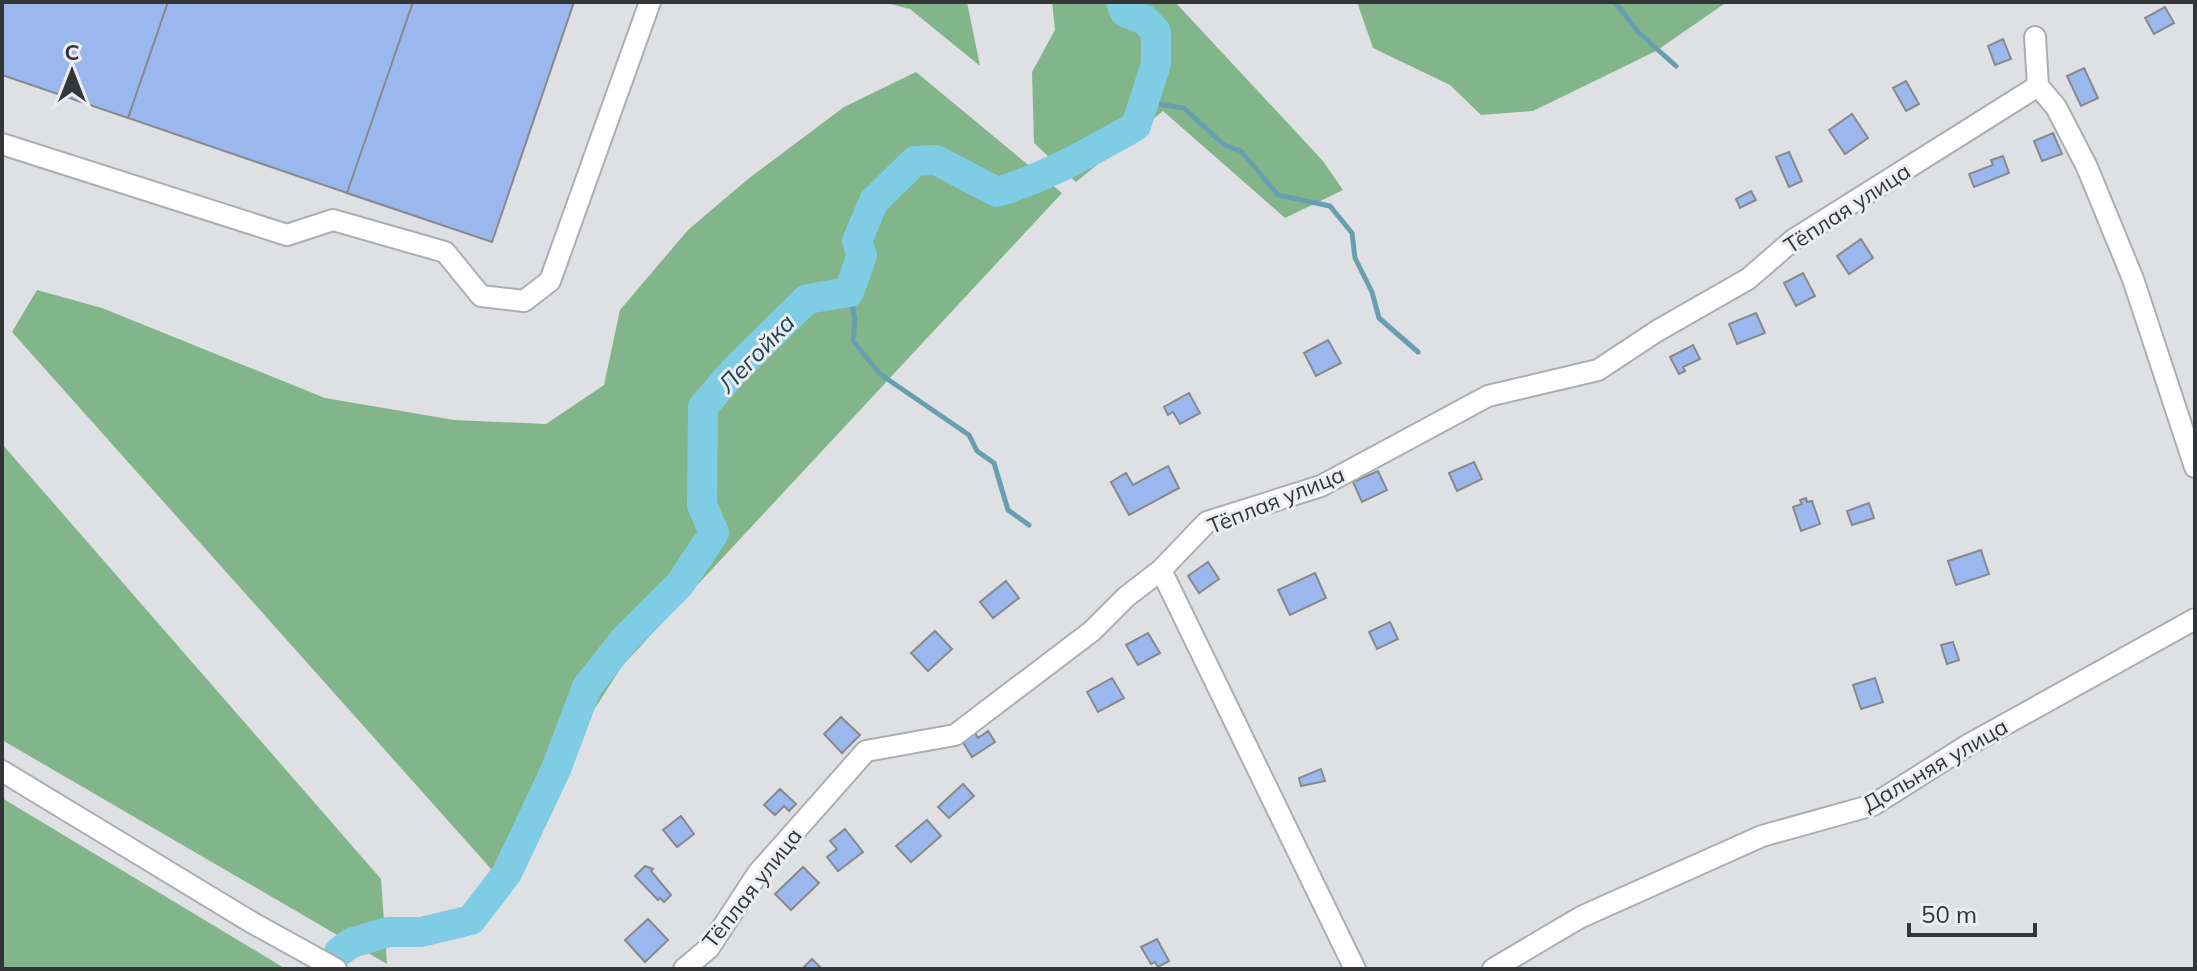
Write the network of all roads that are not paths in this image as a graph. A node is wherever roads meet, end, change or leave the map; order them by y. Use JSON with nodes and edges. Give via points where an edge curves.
{"nodes":[{"id":1,"x":650,"y":2,"type":"edge"},
{"id":2,"x":2035,"y":37,"type":"dead end"},
{"id":3,"x":2038,"y":86,"type":"junction"},
{"id":4,"x":2,"y":144,"type":"edge"},
{"id":5,"x":2195,"y":467,"type":"edge"},
{"id":6,"x":1161,"y":570,"type":"junction"},
{"id":7,"x":2195,"y":619,"type":"edge"},
{"id":8,"x":2,"y":771,"type":"edge"},
{"id":9,"x":336,"y":969,"type":"edge"},
{"id":10,"x":684,"y":969,"type":"edge"},
{"id":11,"x":1355,"y":969,"type":"edge"},
{"id":12,"x":1493,"y":969,"type":"edge"}],
"edges":[{"from":1,"to":4,"type":"street","via":[[550,281],[524,301],[481,296],[445,252],[333,220],[287,235]]},
{"from":2,"to":3,"type":"street"},
{"from":3,"to":5,"type":"street","via":[[2056,107],[2093,181],[2133,279]]},
{"from":3,"to":6,"type":"street","name":"Тёплая улица","via":[[1793,240],[1748,279],[1598,370],[1488,396],[1321,486],[1207,522]]},
{"from":6,"to":10,"type":"street","name":"Тёплая улица","via":[[1092,631],[955,735],[866,751],[758,873],[709,948]]},
{"from":6,"to":11,"type":"street"},
{"from":7,"to":12,"type":"street","name":"Дальняя улица","via":[[1968,745],[1873,805],[1762,836],[1581,917]]},
{"from":8,"to":9,"type":"street"}]}
